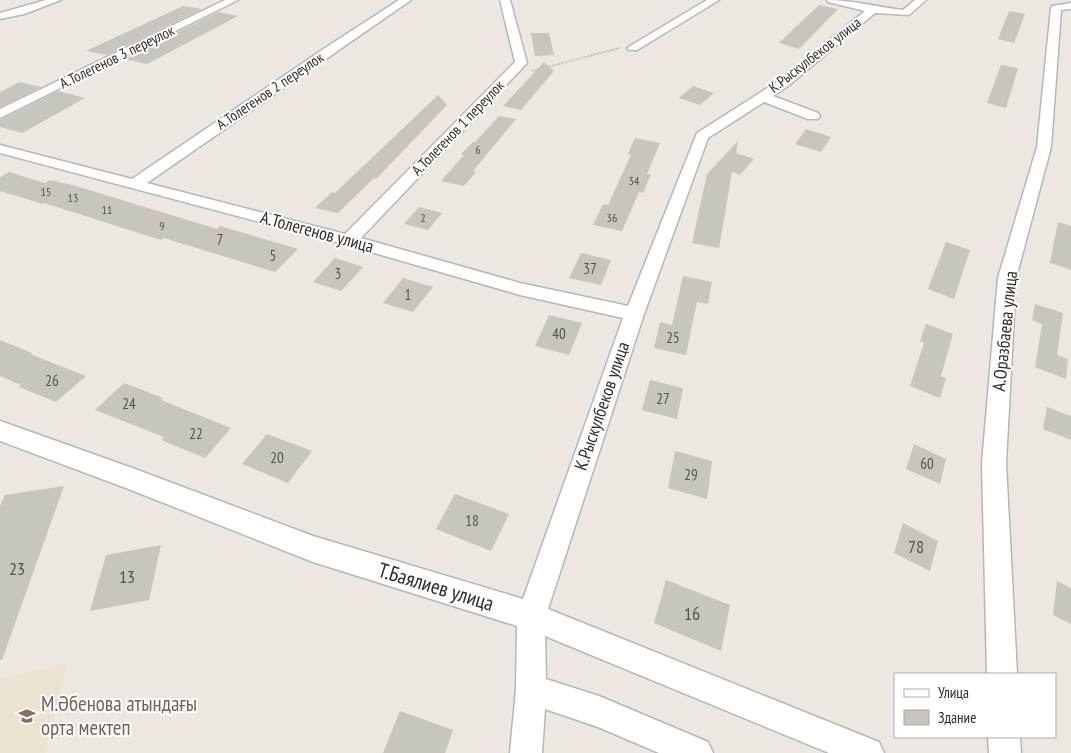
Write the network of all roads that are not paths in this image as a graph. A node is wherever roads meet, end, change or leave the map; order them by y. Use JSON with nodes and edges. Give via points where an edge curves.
{"nodes":[{"id":1,"x":56,"y":0,"type":"edge"},
{"id":2,"x":233,"y":0,"type":"edge"},
{"id":3,"x":406,"y":0,"type":"edge"},
{"id":4,"x":505,"y":0,"type":"edge"},
{"id":5,"x":714,"y":0,"type":"edge"},
{"id":6,"x":832,"y":0,"type":"edge"},
{"id":7,"x":921,"y":0,"type":"edge"},
{"id":8,"x":1071,"y":6,"type":"edge"},
{"id":9,"x":873,"y":10,"type":"junction"},
{"id":10,"x":0,"y":16,"type":"edge"},
{"id":11,"x":633,"y":48,"type":"road end"},
{"id":12,"x":762,"y":96,"type":"junction"},
{"id":13,"x":0,"y":114,"type":"edge"},
{"id":14,"x":813,"y":116,"type":"dead end"},
{"id":15,"x":0,"y":149,"type":"edge"},
{"id":16,"x":135,"y":184,"type":"junction"},
{"id":17,"x":349,"y":240,"type":"junction"},
{"id":18,"x":634,"y":314,"type":"junction"},
{"id":19,"x":0,"y":431,"type":"edge"},
{"id":20,"x":531,"y":616,"type":"junction"},
{"id":21,"x":1002,"y":673,"type":"edge"},
{"id":22,"x":531,"y":689,"type":"junction"},
{"id":23,"x":1004,"y":738,"type":"edge"},
{"id":24,"x":526,"y":753,"type":"edge"},
{"id":25,"x":697,"y":753,"type":"edge"},
{"id":26,"x":868,"y":753,"type":"edge"},
{"id":27,"x":1005,"y":753,"type":"edge"}],
"edges":[{"from":1,"to":10,"type":"street"},
{"from":2,"to":13,"type":"street","name":"А.Толегенов 3 переулок"},
{"from":3,"to":16,"type":"street","name":"А.Толегенов 2 переулок"},
{"from":4,"to":17,"type":"street","name":"А.Толегенов 1 переулок","via":[[521,63]]},
{"from":5,"to":11,"type":"street"},
{"from":6,"to":9,"type":"street"},
{"from":7,"to":9,"type":"street","name":"К.Рыскулбеков улица","via":[[906,13]]},
{"from":8,"to":21,"type":"street","name":"А.Оразбаева улица","via":[[1056,8],[1044,147],[1007,278],[994,464]]},
{"from":9,"to":12,"type":"street","name":"К.Рыскулбеков улица","via":[[784,83]]},
{"from":12,"to":14,"type":"street","name":"К.Рыскулбеков улица"},
{"from":12,"to":18,"type":"street","name":"К.Рыскулбеков улица","via":[[702,136]]},
{"from":15,"to":16,"type":"street","name":"А.Толегенов улица"},
{"from":16,"to":17,"type":"street","name":"А.Толегенов улица"},
{"from":17,"to":18,"type":"street","name":"А.Толегенов улица","via":[[520,289]]},
{"from":18,"to":20,"type":"street","name":"К.Рыскулбеков улица"},
{"from":19,"to":20,"type":"street","name":"Т.Баялиев улица","via":[[313,549]]},
{"from":20,"to":22,"type":"street","name":"К.Рыскулбеков улица"},
{"from":20,"to":26,"type":"street","name":"Т.Баялиев улица"},
{"from":22,"to":24,"type":"street","name":"К.Рыскулбеков улица"},
{"from":22,"to":25,"type":"street","via":[[599,712]]},
{"from":23,"to":27,"type":"street"}]}
